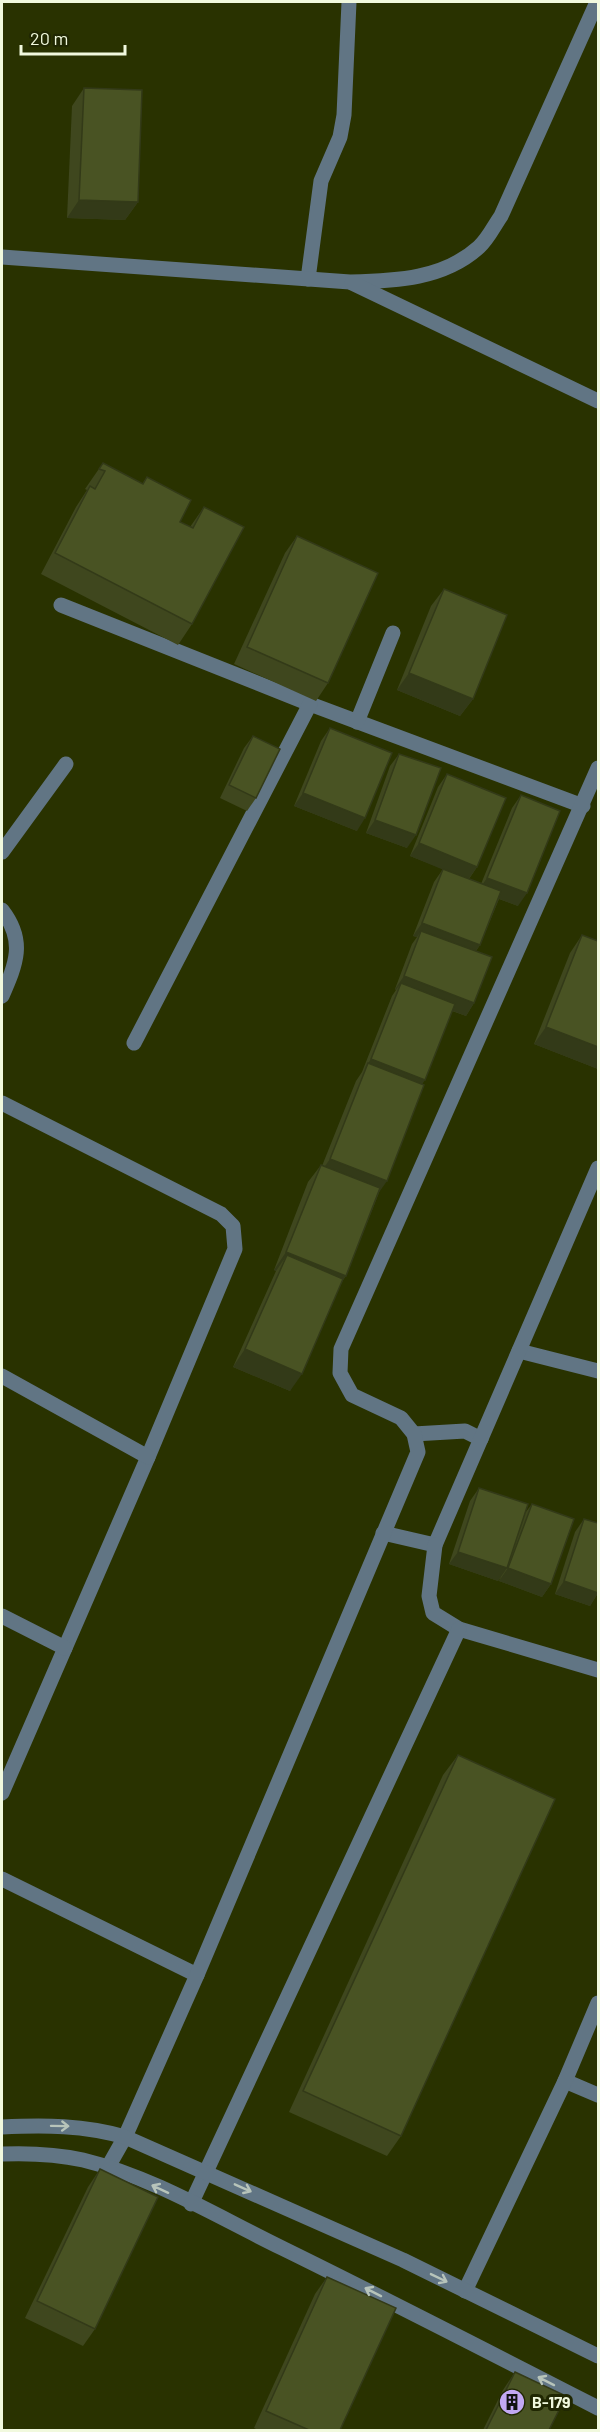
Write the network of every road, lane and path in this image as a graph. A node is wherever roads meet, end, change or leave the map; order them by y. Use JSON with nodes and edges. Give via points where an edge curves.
{"nodes":[{"id":1,"x":349,"y":2,"type":"edge"},
{"id":2,"x":597,"y":2,"type":"edge"},
{"id":3,"x":2,"y":257,"type":"edge"},
{"id":4,"x":308,"y":279,"type":"junction"},
{"id":5,"x":350,"y":282,"type":"junction"},
{"id":6,"x":598,"y":401,"type":"edge"},
{"id":7,"x":61,"y":605,"type":"dead end"},
{"id":8,"x":393,"y":633,"type":"dead end"},
{"id":9,"x":310,"y":704,"type":"junction"},
{"id":10,"x":357,"y":722,"type":"junction"},
{"id":11,"x":66,"y":764,"type":"dead end"},
{"id":12,"x":598,"y":768,"type":"edge"},
{"id":13,"x":583,"y":806,"type":"junction"},
{"id":14,"x":2,"y":852,"type":"edge"},
{"id":15,"x":2,"y":910,"type":"edge"},
{"id":16,"x":2,"y":996,"type":"edge"},
{"id":17,"x":134,"y":1043,"type":"dead end"},
{"id":18,"x":2,"y":1103,"type":"edge"},
{"id":19,"x":598,"y":1168,"type":"edge"},
{"id":20,"x":519,"y":1351,"type":"junction"},
{"id":21,"x":598,"y":1371,"type":"edge"},
{"id":22,"x":2,"y":1376,"type":"edge"},
{"id":23,"x":414,"y":1434,"type":"junction"},
{"id":24,"x":481,"y":1439,"type":"junction"},
{"id":25,"x":148,"y":1457,"type":"junction"},
{"id":26,"x":383,"y":1533,"type":"junction"},
{"id":27,"x":435,"y":1545,"type":"junction"},
{"id":28,"x":2,"y":1616,"type":"edge"},
{"id":29,"x":459,"y":1629,"type":"junction"},
{"id":30,"x":65,"y":1648,"type":"junction"},
{"id":31,"x":598,"y":1670,"type":"edge"},
{"id":32,"x":2,"y":1793,"type":"edge"},
{"id":33,"x":2,"y":1879,"type":"edge"},
{"id":34,"x":197,"y":1975,"type":"junction"},
{"id":35,"x":598,"y":2003,"type":"edge"},
{"id":36,"x":565,"y":2081,"type":"junction"},
{"id":37,"x":598,"y":2095,"type":"edge"},
{"id":38,"x":2,"y":2127,"type":"edge"},
{"id":39,"x":125,"y":2137,"type":"junction"},
{"id":40,"x":2,"y":2154,"type":"edge"},
{"id":41,"x":108,"y":2168,"type":"junction"},
{"id":42,"x":206,"y":2171,"type":"junction"},
{"id":43,"x":190,"y":2204,"type":"junction"},
{"id":44,"x":465,"y":2291,"type":"junction"},
{"id":45,"x":598,"y":2356,"type":"edge"},
{"id":46,"x":598,"y":2408,"type":"edge"}],
"edges":[{"from":1,"to":4,"type":"street","via":[[344,115],[340,137],[321,182]]},
{"from":2,"to":5,"type":"street","via":[[501,216],[480,246],[429,275]]},
{"from":3,"to":4,"type":"street"},
{"from":4,"to":5,"type":"street"},
{"from":5,"to":6,"type":"street"},
{"from":7,"to":9,"type":"street"},
{"from":8,"to":10,"type":"street"},
{"from":9,"to":10,"type":"street"},
{"from":9,"to":17,"type":"street"},
{"from":10,"to":13,"type":"street"},
{"from":11,"to":14,"type":"street"},
{"from":12,"to":13,"type":"street"},
{"from":13,"to":23,"type":"street","via":[[341,1349],[340,1373],[352,1395],[401,1418]]},
{"from":15,"to":16,"type":"street","via":[[11,922],[18,951]]},
{"from":18,"to":25,"type":"street","via":[[221,1214],[233,1226],[235,1249]]},
{"from":19,"to":20,"type":"street"},
{"from":20,"to":21,"type":"street"},
{"from":20,"to":24,"type":"street"},
{"from":22,"to":25,"type":"street"},
{"from":23,"to":24,"type":"street","via":[[465,1431]]},
{"from":23,"to":26,"type":"street","via":[[418,1452]]},
{"from":24,"to":27,"type":"street"},
{"from":25,"to":30,"type":"street"},
{"from":26,"to":27,"type":"street"},
{"from":26,"to":34,"type":"street"},
{"from":27,"to":29,"type":"street","via":[[429,1596],[433,1613]]},
{"from":28,"to":30,"type":"street"},
{"from":29,"to":31,"type":"street"},
{"from":29,"to":42,"type":"street"},
{"from":30,"to":32,"type":"street"},
{"from":33,"to":34,"type":"street"},
{"from":34,"to":39,"type":"street"},
{"from":35,"to":36,"type":"street"},
{"from":36,"to":37,"type":"street"},
{"from":36,"to":44,"type":"street"},
{"from":38,"to":39,"type":"street","one_way":true,"via":[[66,2126]]},
{"from":39,"to":41,"type":"street"},
{"from":39,"to":42,"type":"street"},
{"from":40,"to":41,"type":"street","via":[[31,2153]]},
{"from":43,"to":41,"type":"street","one_way":true},
{"from":42,"to":43,"type":"street"},
{"from":42,"to":44,"type":"street","one_way":true},
{"from":46,"to":43,"type":"street","one_way":true},
{"from":44,"to":45,"type":"street"}]}
